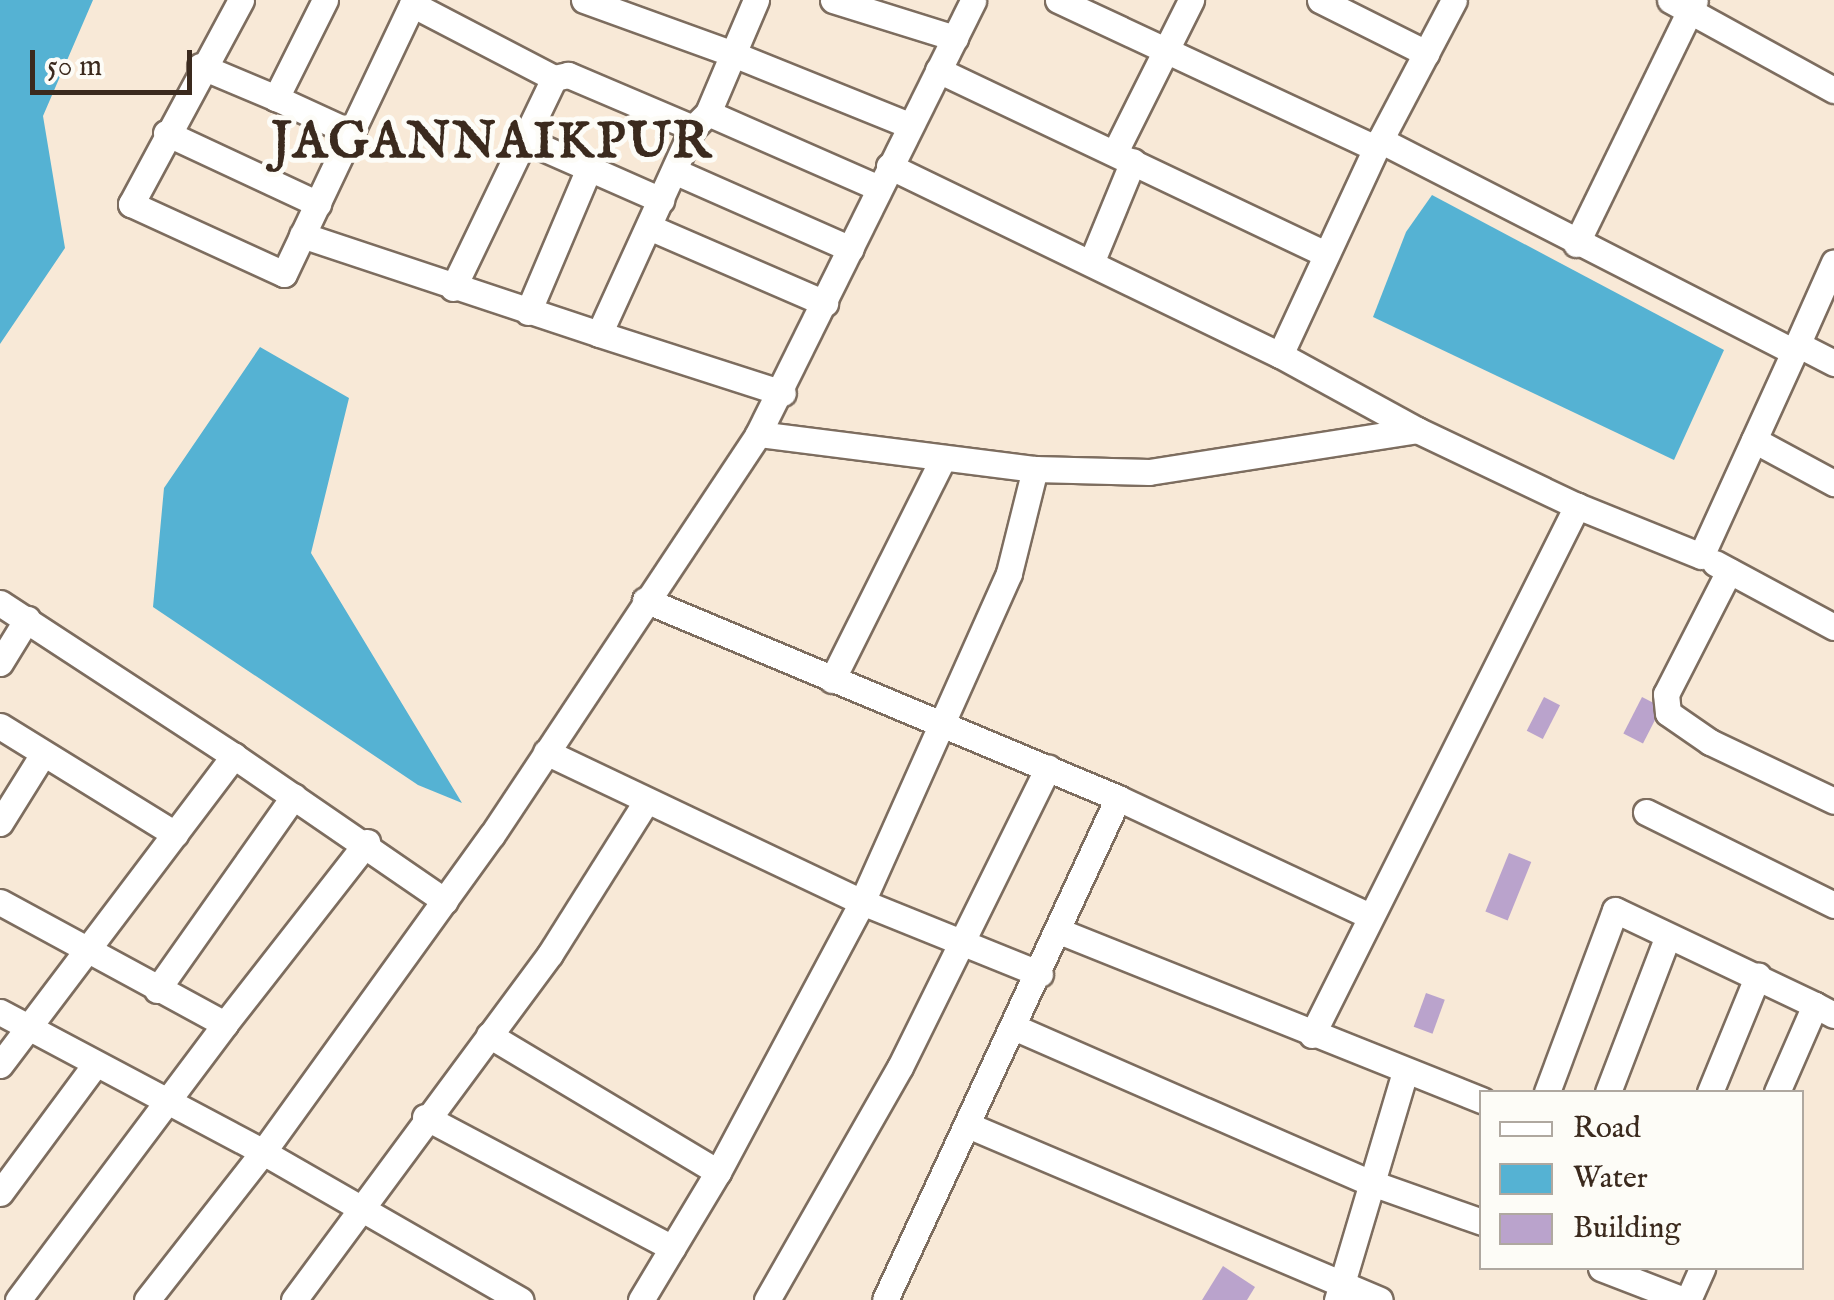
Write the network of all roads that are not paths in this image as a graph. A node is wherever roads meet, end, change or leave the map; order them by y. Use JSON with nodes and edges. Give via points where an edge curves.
{"nodes":[{"id":1,"x":241,"y":0,"type":"edge"},
{"id":2,"x":325,"y":0,"type":"edge"},
{"id":3,"x":584,"y":0,"type":"edge"},
{"id":4,"x":756,"y":0,"type":"edge"},
{"id":5,"x":833,"y":0,"type":"edge"},
{"id":6,"x":973,"y":0,"type":"edge"},
{"id":7,"x":1058,"y":0,"type":"edge"},
{"id":8,"x":1191,"y":0,"type":"edge"},
{"id":9,"x":1320,"y":0,"type":"edge"},
{"id":10,"x":1454,"y":0,"type":"edge"},
{"id":11,"x":413,"y":2,"type":"edge"},
{"id":12,"x":1685,"y":4,"type":"edge"},
{"id":13,"x":955,"y":38,"type":"junction"},
{"id":14,"x":1167,"y":49,"type":"junction"},
{"id":15,"x":733,"y":54,"type":"junction"},
{"id":16,"x":1426,"y":54,"type":"junction"},
{"id":17,"x":200,"y":66,"type":"junction"},
{"id":18,"x":938,"y":70,"type":"junction"},
{"id":19,"x":554,"y":78,"type":"junction"},
{"id":20,"x":1834,"y":90,"type":"edge"},
{"id":21,"x":276,"y":98,"type":"junction"},
{"id":22,"x":700,"y":121,"type":"junction"},
{"id":23,"x":909,"y":124,"type":"junction"},
{"id":24,"x":166,"y":133,"type":"junction"},
{"id":25,"x":352,"y":133,"type":"junction"},
{"id":26,"x":525,"y":140,"type":"junction"},
{"id":27,"x":1378,"y":144,"type":"junction"},
{"id":28,"x":1124,"y":157,"type":"junction"},
{"id":29,"x":589,"y":168,"type":"junction"},
{"id":30,"x":674,"y":171,"type":"junction"},
{"id":31,"x":884,"y":177,"type":"junction"},
{"id":32,"x":661,"y":200,"type":"junction"},
{"id":33,"x":318,"y":204,"type":"junction"},
{"id":34,"x":648,"y":227,"type":"junction"},
{"id":35,"x":302,"y":236,"type":"junction"},
{"id":36,"x":1576,"y":244,"type":"junction"},
{"id":37,"x":850,"y":249,"type":"junction"},
{"id":38,"x":1326,"y":254,"type":"junction"},
{"id":39,"x":1834,"y":262,"type":"edge"},
{"id":40,"x":1091,"y":263,"type":"junction"},
{"id":41,"x":453,"y":288,"type":"junction"},
{"id":42,"x":825,"y":303,"type":"junction"},
{"id":43,"x":528,"y":312,"type":"junction"},
{"id":44,"x":599,"y":334,"type":"junction"},
{"id":45,"x":1795,"y":348,"type":"junction"},
{"id":46,"x":1280,"y":355,"type":"junction"},
{"id":47,"x":1834,"y":363,"type":"edge"},
{"id":48,"x":783,"y":393,"type":"junction"},
{"id":49,"x":1417,"y":430,"type":"junction"},
{"id":50,"x":758,"y":434,"type":"junction"},
{"id":51,"x":1754,"y":440,"type":"junction"},
{"id":52,"x":943,"y":458,"type":"junction"},
{"id":53,"x":1035,"y":469,"type":"junction"},
{"id":54,"x":1834,"y":483,"type":"edge"},
{"id":55,"x":1577,"y":506,"type":"junction"},
{"id":56,"x":1700,"y":556,"type":"junction"},
{"id":57,"x":1729,"y":571,"type":"junction"},
{"id":58,"x":645,"y":600,"type":"junction"},
{"id":59,"x":0,"y":603,"type":"edge"},
{"id":60,"x":27,"y":619,"type":"junction"},
{"id":61,"x":1834,"y":627,"type":"edge"},
{"id":62,"x":0,"y":663,"type":"edge"},
{"id":63,"x":832,"y":680,"type":"junction"},
{"id":64,"x":0,"y":726,"type":"edge"},
{"id":65,"x":945,"y":726,"type":"junction"},
{"id":66,"x":546,"y":752,"type":"junction"},
{"id":67,"x":43,"y":754,"type":"junction"},
{"id":68,"x":234,"y":756,"type":"junction"},
{"id":69,"x":1048,"y":768,"type":"junction"},
{"id":70,"x":294,"y":796,"type":"junction"},
{"id":71,"x":1118,"y":798,"type":"junction"},
{"id":72,"x":1834,"y":801,"type":"edge"},
{"id":73,"x":645,"y":803,"type":"junction"},
{"id":74,"x":1646,"y":812,"type":"dead end"},
{"id":75,"x":0,"y":824,"type":"edge"},
{"id":76,"x":175,"y":834,"type":"junction"},
{"id":77,"x":366,"y":842,"type":"junction"},
{"id":78,"x":445,"y":900,"type":"junction"},
{"id":79,"x":0,"y":902,"type":"edge"},
{"id":80,"x":862,"y":902,"type":"junction"},
{"id":81,"x":1834,"y":904,"type":"edge"},
{"id":82,"x":1370,"y":916,"type":"junction"},
{"id":83,"x":1058,"y":931,"type":"junction"},
{"id":84,"x":1668,"y":936,"type":"junction"},
{"id":85,"x":964,"y":942,"type":"junction"},
{"id":86,"x":90,"y":950,"type":"junction"},
{"id":87,"x":1040,"y":974,"type":"junction"},
{"id":88,"x":1758,"y":975,"type":"junction"},
{"id":89,"x":157,"y":990,"type":"junction"},
{"id":90,"x":1825,"y":1010,"type":"edge"},
{"id":91,"x":0,"y":1012,"type":"edge"},
{"id":92,"x":224,"y":1024,"type":"junction"},
{"id":93,"x":1016,"y":1028,"type":"junction"},
{"id":94,"x":29,"y":1029,"type":"junction"},
{"id":95,"x":489,"y":1035,"type":"junction"},
{"id":96,"x":1312,"y":1035,"type":"junction"},
{"id":97,"x":0,"y":1065,"type":"edge"},
{"id":98,"x":94,"y":1066,"type":"junction"},
{"id":99,"x":1405,"y":1072,"type":"junction"},
{"id":100,"x":1548,"y":1090,"type":"edge"},
{"id":101,"x":1609,"y":1090,"type":"edge"},
{"id":102,"x":1711,"y":1090,"type":"edge"},
{"id":103,"x":1778,"y":1090,"type":"edge"},
{"id":104,"x":1479,"y":1099,"type":"edge"},
{"id":105,"x":165,"y":1102,"type":"junction"},
{"id":106,"x":425,"y":1117,"type":"junction"},
{"id":107,"x":970,"y":1126,"type":"junction"},
{"id":108,"x":263,"y":1152,"type":"junction"},
{"id":109,"x":718,"y":1172,"type":"junction"},
{"id":110,"x":1370,"y":1182,"type":"junction"},
{"id":111,"x":0,"y":1192,"type":"edge"},
{"id":112,"x":357,"y":1208,"type":"junction"},
{"id":113,"x":1479,"y":1221,"type":"edge"},
{"id":114,"x":672,"y":1248,"type":"junction"},
{"id":115,"x":1606,"y":1270,"type":"edge"},
{"id":116,"x":1701,"y":1270,"type":"edge"},
{"id":117,"x":1341,"y":1292,"type":"edge"},
{"id":118,"x":18,"y":1300,"type":"edge"},
{"id":119,"x":147,"y":1300,"type":"edge"},
{"id":120,"x":294,"y":1300,"type":"edge"},
{"id":121,"x":520,"y":1300,"type":"edge"},
{"id":122,"x":641,"y":1300,"type":"edge"},
{"id":123,"x":767,"y":1300,"type":"edge"},
{"id":124,"x":885,"y":1300,"type":"edge"},
{"id":125,"x":1380,"y":1300,"type":"edge"},
{"id":126,"x":1686,"y":1300,"type":"edge"}],
"edges":[{"from":1,"to":17,"type":"street","via":[[212,59]]},
{"from":2,"to":21,"type":"street"},
{"from":3,"to":15,"type":"street"},
{"from":4,"to":15,"type":"street"},
{"from":5,"to":13,"type":"street"},
{"from":6,"to":13,"type":"street"},
{"from":7,"to":14,"type":"street"},
{"from":8,"to":14,"type":"street"},
{"from":9,"to":16,"type":"street"},
{"from":10,"to":16,"type":"street"},
{"from":11,"to":19,"type":"street"},
{"from":11,"to":25,"type":"street"},
{"from":12,"to":20,"type":"street"},
{"from":12,"to":36,"type":"street"},
{"from":13,"to":18,"type":"street"},
{"from":14,"to":27,"type":"street"},
{"from":14,"to":28,"type":"street"},
{"from":15,"to":22,"type":"street"},
{"from":15,"to":23,"type":"street"},
{"from":16,"to":27,"type":"street"},
{"from":17,"to":21,"type":"street"},
{"from":17,"to":24,"type":"street"},
{"from":18,"to":23,"type":"street"},
{"from":18,"to":28,"type":"street"},
{"from":19,"to":22,"type":"street","via":[[568,74]]},
{"from":19,"to":26,"type":"street"},
{"from":21,"to":25,"type":"street"},
{"from":22,"to":30,"type":"street"},
{"from":22,"to":31,"type":"street"},
{"from":23,"to":31,"type":"street"},
{"from":24,"to":33,"type":"street"},
{"from":24,"to":35,"type":"street","via":[[130,204],[284,274]]},
{"from":25,"to":33,"type":"street"},
{"from":26,"to":29,"type":"street"},
{"from":26,"to":41,"type":"street"},
{"from":27,"to":36,"type":"street"},
{"from":27,"to":38,"type":"street"},
{"from":28,"to":38,"type":"street"},
{"from":28,"to":40,"type":"street"},
{"from":29,"to":32,"type":"street"},
{"from":29,"to":43,"type":"street"},
{"from":30,"to":32,"type":"street"},
{"from":30,"to":37,"type":"street"},
{"from":31,"to":37,"type":"street"},
{"from":31,"to":40,"type":"street"},
{"from":32,"to":34,"type":"street"},
{"from":33,"to":35,"type":"street"},
{"from":34,"to":42,"type":"street"},
{"from":34,"to":44,"type":"street"},
{"from":35,"to":41,"type":"street"},
{"from":36,"to":45,"type":"street"},
{"from":37,"to":42,"type":"street"},
{"from":38,"to":46,"type":"street"},
{"from":39,"to":45,"type":"street"},
{"from":40,"to":46,"type":"street"},
{"from":41,"to":43,"type":"street"},
{"from":42,"to":48,"type":"street"},
{"from":43,"to":44,"type":"street"},
{"from":44,"to":48,"type":"street"},
{"from":45,"to":47,"type":"street"},
{"from":45,"to":51,"type":"street"},
{"from":46,"to":49,"type":"street"},
{"from":48,"to":50,"type":"street"},
{"from":49,"to":53,"type":"street","via":[[1149,472]]},
{"from":49,"to":55,"type":"street"},
{"from":50,"to":52,"type":"street"},
{"from":50,"to":58,"type":"street"},
{"from":51,"to":54,"type":"street"},
{"from":51,"to":56,"type":"street"},
{"from":52,"to":53,"type":"street"},
{"from":52,"to":63,"type":"street"},
{"from":53,"to":65,"type":"street","via":[[1009,573]]},
{"from":55,"to":56,"type":"street"},
{"from":55,"to":82,"type":"street"},
{"from":56,"to":57,"type":"street"},
{"from":57,"to":61,"type":"street"},
{"from":57,"to":72,"type":"street","via":[[1666,694],[1668,713],[1710,742]]},
{"from":58,"to":63,"type":"street"},
{"from":58,"to":66,"type":"street"},
{"from":59,"to":60,"type":"street"},
{"from":60,"to":62,"type":"street"},
{"from":60,"to":68,"type":"street"},
{"from":63,"to":65,"type":"street"},
{"from":64,"to":67,"type":"street"},
{"from":65,"to":69,"type":"street"},
{"from":65,"to":80,"type":"street"},
{"from":66,"to":73,"type":"street"},
{"from":66,"to":78,"type":"street"},
{"from":67,"to":75,"type":"street"},
{"from":67,"to":76,"type":"street"},
{"from":68,"to":70,"type":"street"},
{"from":68,"to":76,"type":"street"},
{"from":69,"to":71,"type":"street"},
{"from":69,"to":85,"type":"street"},
{"from":70,"to":77,"type":"street"},
{"from":70,"to":89,"type":"street"},
{"from":71,"to":82,"type":"street"},
{"from":71,"to":83,"type":"street"},
{"from":73,"to":80,"type":"street"},
{"from":73,"to":95,"type":"street","via":[[550,954]]},
{"from":74,"to":81,"type":"street"},
{"from":76,"to":86,"type":"street"},
{"from":77,"to":78,"type":"street"},
{"from":77,"to":92,"type":"street"},
{"from":78,"to":108,"type":"street"},
{"from":79,"to":86,"type":"street"},
{"from":80,"to":85,"type":"street"},
{"from":80,"to":109,"type":"street"},
{"from":82,"to":96,"type":"street"},
{"from":83,"to":87,"type":"street"},
{"from":83,"to":96,"type":"street"},
{"from":84,"to":88,"type":"street"},
{"from":84,"to":100,"type":"street","via":[[1615,910]]},
{"from":84,"to":101,"type":"street"},
{"from":85,"to":87,"type":"street"},
{"from":85,"to":123,"type":"street"},
{"from":86,"to":89,"type":"street"},
{"from":86,"to":94,"type":"street"},
{"from":87,"to":93,"type":"street"},
{"from":88,"to":90,"type":"street"},
{"from":88,"to":102,"type":"street"},
{"from":89,"to":92,"type":"street"},
{"from":90,"to":103,"type":"street"},
{"from":91,"to":94,"type":"street"},
{"from":92,"to":105,"type":"street"},
{"from":93,"to":107,"type":"street"},
{"from":93,"to":110,"type":"street"},
{"from":94,"to":97,"type":"street"},
{"from":94,"to":98,"type":"street"},
{"from":95,"to":106,"type":"street"},
{"from":95,"to":109,"type":"street"},
{"from":96,"to":99,"type":"street"},
{"from":98,"to":105,"type":"street"},
{"from":98,"to":111,"type":"street"},
{"from":99,"to":104,"type":"street"},
{"from":99,"to":110,"type":"street"},
{"from":105,"to":108,"type":"street"},
{"from":105,"to":118,"type":"street"},
{"from":106,"to":112,"type":"street"},
{"from":106,"to":114,"type":"street"},
{"from":107,"to":117,"type":"street"},
{"from":107,"to":124,"type":"street"},
{"from":108,"to":112,"type":"street"},
{"from":108,"to":119,"type":"street"},
{"from":109,"to":114,"type":"street"},
{"from":110,"to":113,"type":"street"},
{"from":110,"to":117,"type":"street"},
{"from":112,"to":120,"type":"street"},
{"from":112,"to":121,"type":"street"},
{"from":114,"to":122,"type":"street"},
{"from":115,"to":126,"type":"street"},
{"from":116,"to":126,"type":"street"},
{"from":117,"to":125,"type":"street"}]}
